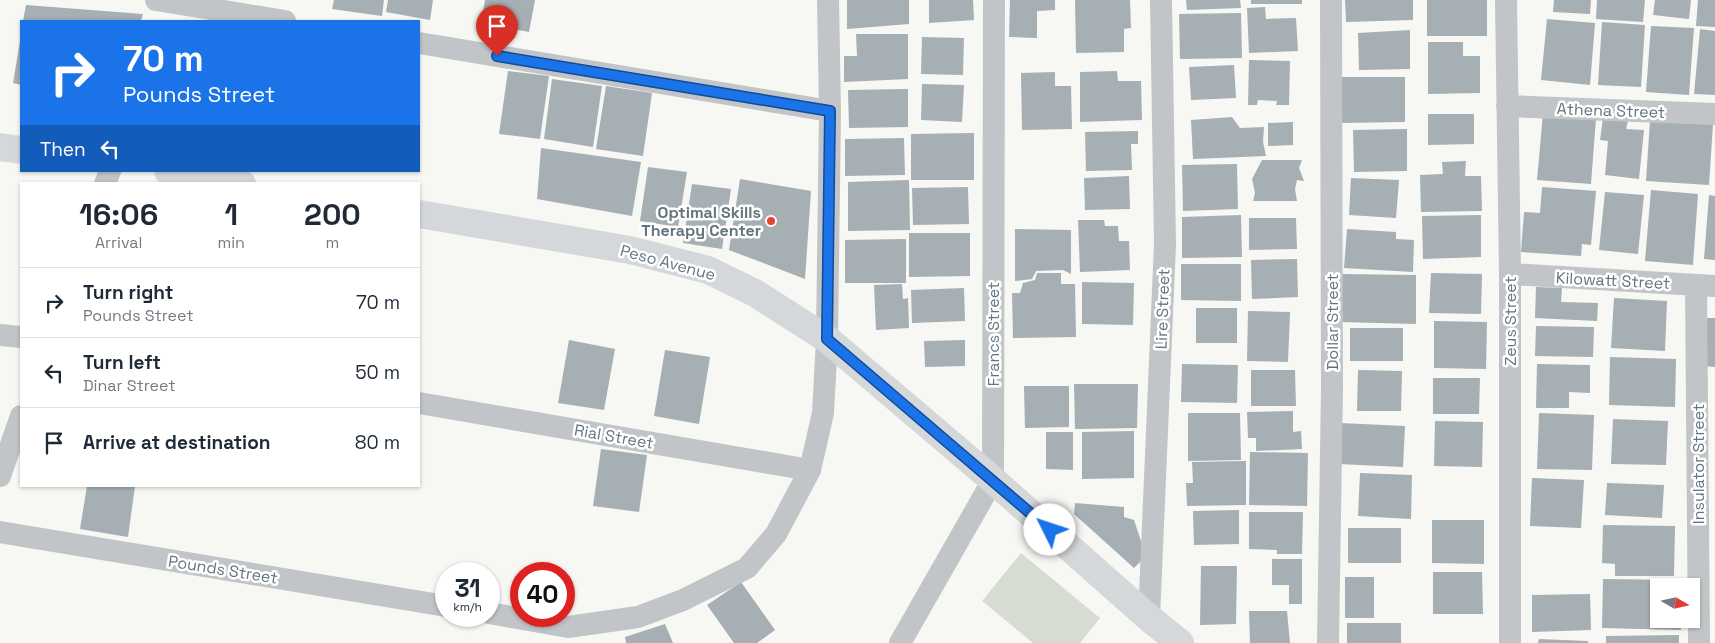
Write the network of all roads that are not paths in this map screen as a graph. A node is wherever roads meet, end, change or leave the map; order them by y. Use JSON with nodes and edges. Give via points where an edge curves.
{"nodes":[{"id":1,"x":828,"y":0,"type":"edge"},
{"id":2,"x":994,"y":0,"type":"edge"},
{"id":3,"x":1161,"y":0,"type":"edge"},
{"id":4,"x":1331,"y":0,"type":"edge"},
{"id":5,"x":1506,"y":0,"type":"edge"},
{"id":6,"x":167,"y":6,"type":"edge"},
{"id":7,"x":277,"y":20,"type":"edge"},
{"id":8,"x":420,"y":43,"type":"edge"},
{"id":9,"x":1507,"y":106,"type":"junction"},
{"id":10,"x":830,"y":111,"type":"junction"},
{"id":11,"x":1715,"y":114,"type":"edge"},
{"id":12,"x":0,"y":147,"type":"edge"},
{"id":13,"x":20,"y":150,"type":"edge"},
{"id":14,"x":174,"y":172,"type":"edge"},
{"id":15,"x":231,"y":182,"type":"edge"},
{"id":16,"x":420,"y":214,"type":"edge"},
{"id":17,"x":1510,"y":274,"type":"junction"},
{"id":18,"x":1706,"y":286,"type":"edge"},
{"id":19,"x":0,"y":335,"type":"edge"},
{"id":20,"x":20,"y":337,"type":"edge"},
{"id":21,"x":827,"y":339,"type":"junction"},
{"id":22,"x":420,"y":403,"type":"edge"},
{"id":23,"x":20,"y":419,"type":"edge"},
{"id":24,"x":1707,"y":461,"type":"edge"},
{"id":25,"x":810,"y":470,"type":"junction"},
{"id":26,"x":0,"y":476,"type":"edge"},
{"id":27,"x":993,"y":480,"type":"junction"},
{"id":28,"x":0,"y":532,"type":"edge"},
{"id":29,"x":435,"y":604,"type":"edge"},
{"id":30,"x":500,"y":616,"type":"edge"},
{"id":31,"x":1149,"y":618,"type":"junction"},
{"id":32,"x":1705,"y":641,"type":"edge"},
{"id":33,"x":900,"y":643,"type":"edge"},
{"id":34,"x":1180,"y":643,"type":"edge"},
{"id":35,"x":1328,"y":643,"type":"edge"},
{"id":36,"x":1510,"y":643,"type":"edge"}],
"edges":[{"from":1,"to":10,"type":"street"},
{"from":2,"to":27,"type":"street","name":"Francs Street"},
{"from":3,"to":31,"type":"street","name":"Lire Street","via":[[1165,244]]},
{"from":4,"to":35,"type":"street","name":"Dollar Street","via":[[1332,388]]},
{"from":5,"to":9,"type":"street","name":"Zeus Street"},
{"from":6,"to":7,"type":"street"},
{"from":8,"to":10,"type":"street"},
{"from":9,"to":11,"type":"street","name":"Athena Street"},
{"from":9,"to":17,"type":"street","name":"Zeus Street"},
{"from":10,"to":21,"type":"street"},
{"from":12,"to":13,"type":"street"},
{"from":14,"to":15,"type":"street"},
{"from":16,"to":21,"type":"street","name":"Peso Avenue","via":[[630,250],[708,270],[756,293]]},
{"from":17,"to":18,"type":"street","name":"Kilowatt Street"},
{"from":17,"to":36,"type":"street","name":"Zeus Street"},
{"from":18,"to":24,"type":"street","name":"Insulator Street"},
{"from":19,"to":20,"type":"street"},
{"from":21,"to":25,"type":"street","via":[[823,413]]},
{"from":21,"to":27,"type":"street","name":"Peso Avenue"},
{"from":22,"to":25,"type":"street","name":"Rial Street"},
{"from":23,"to":26,"type":"street"},
{"from":24,"to":32,"type":"street","name":"Insulator Street"},
{"from":25,"to":30,"type":"street","via":[[776,534],[747,568],[683,600],[638,617],[568,627]]},
{"from":27,"to":31,"type":"street","name":"Peso Avenue"},
{"from":27,"to":33,"type":"street","name":"Francs Street"},
{"from":28,"to":29,"type":"street","name":"Pounds Street"},
{"from":31,"to":34,"type":"street","name":"Peso Avenue"}]}
